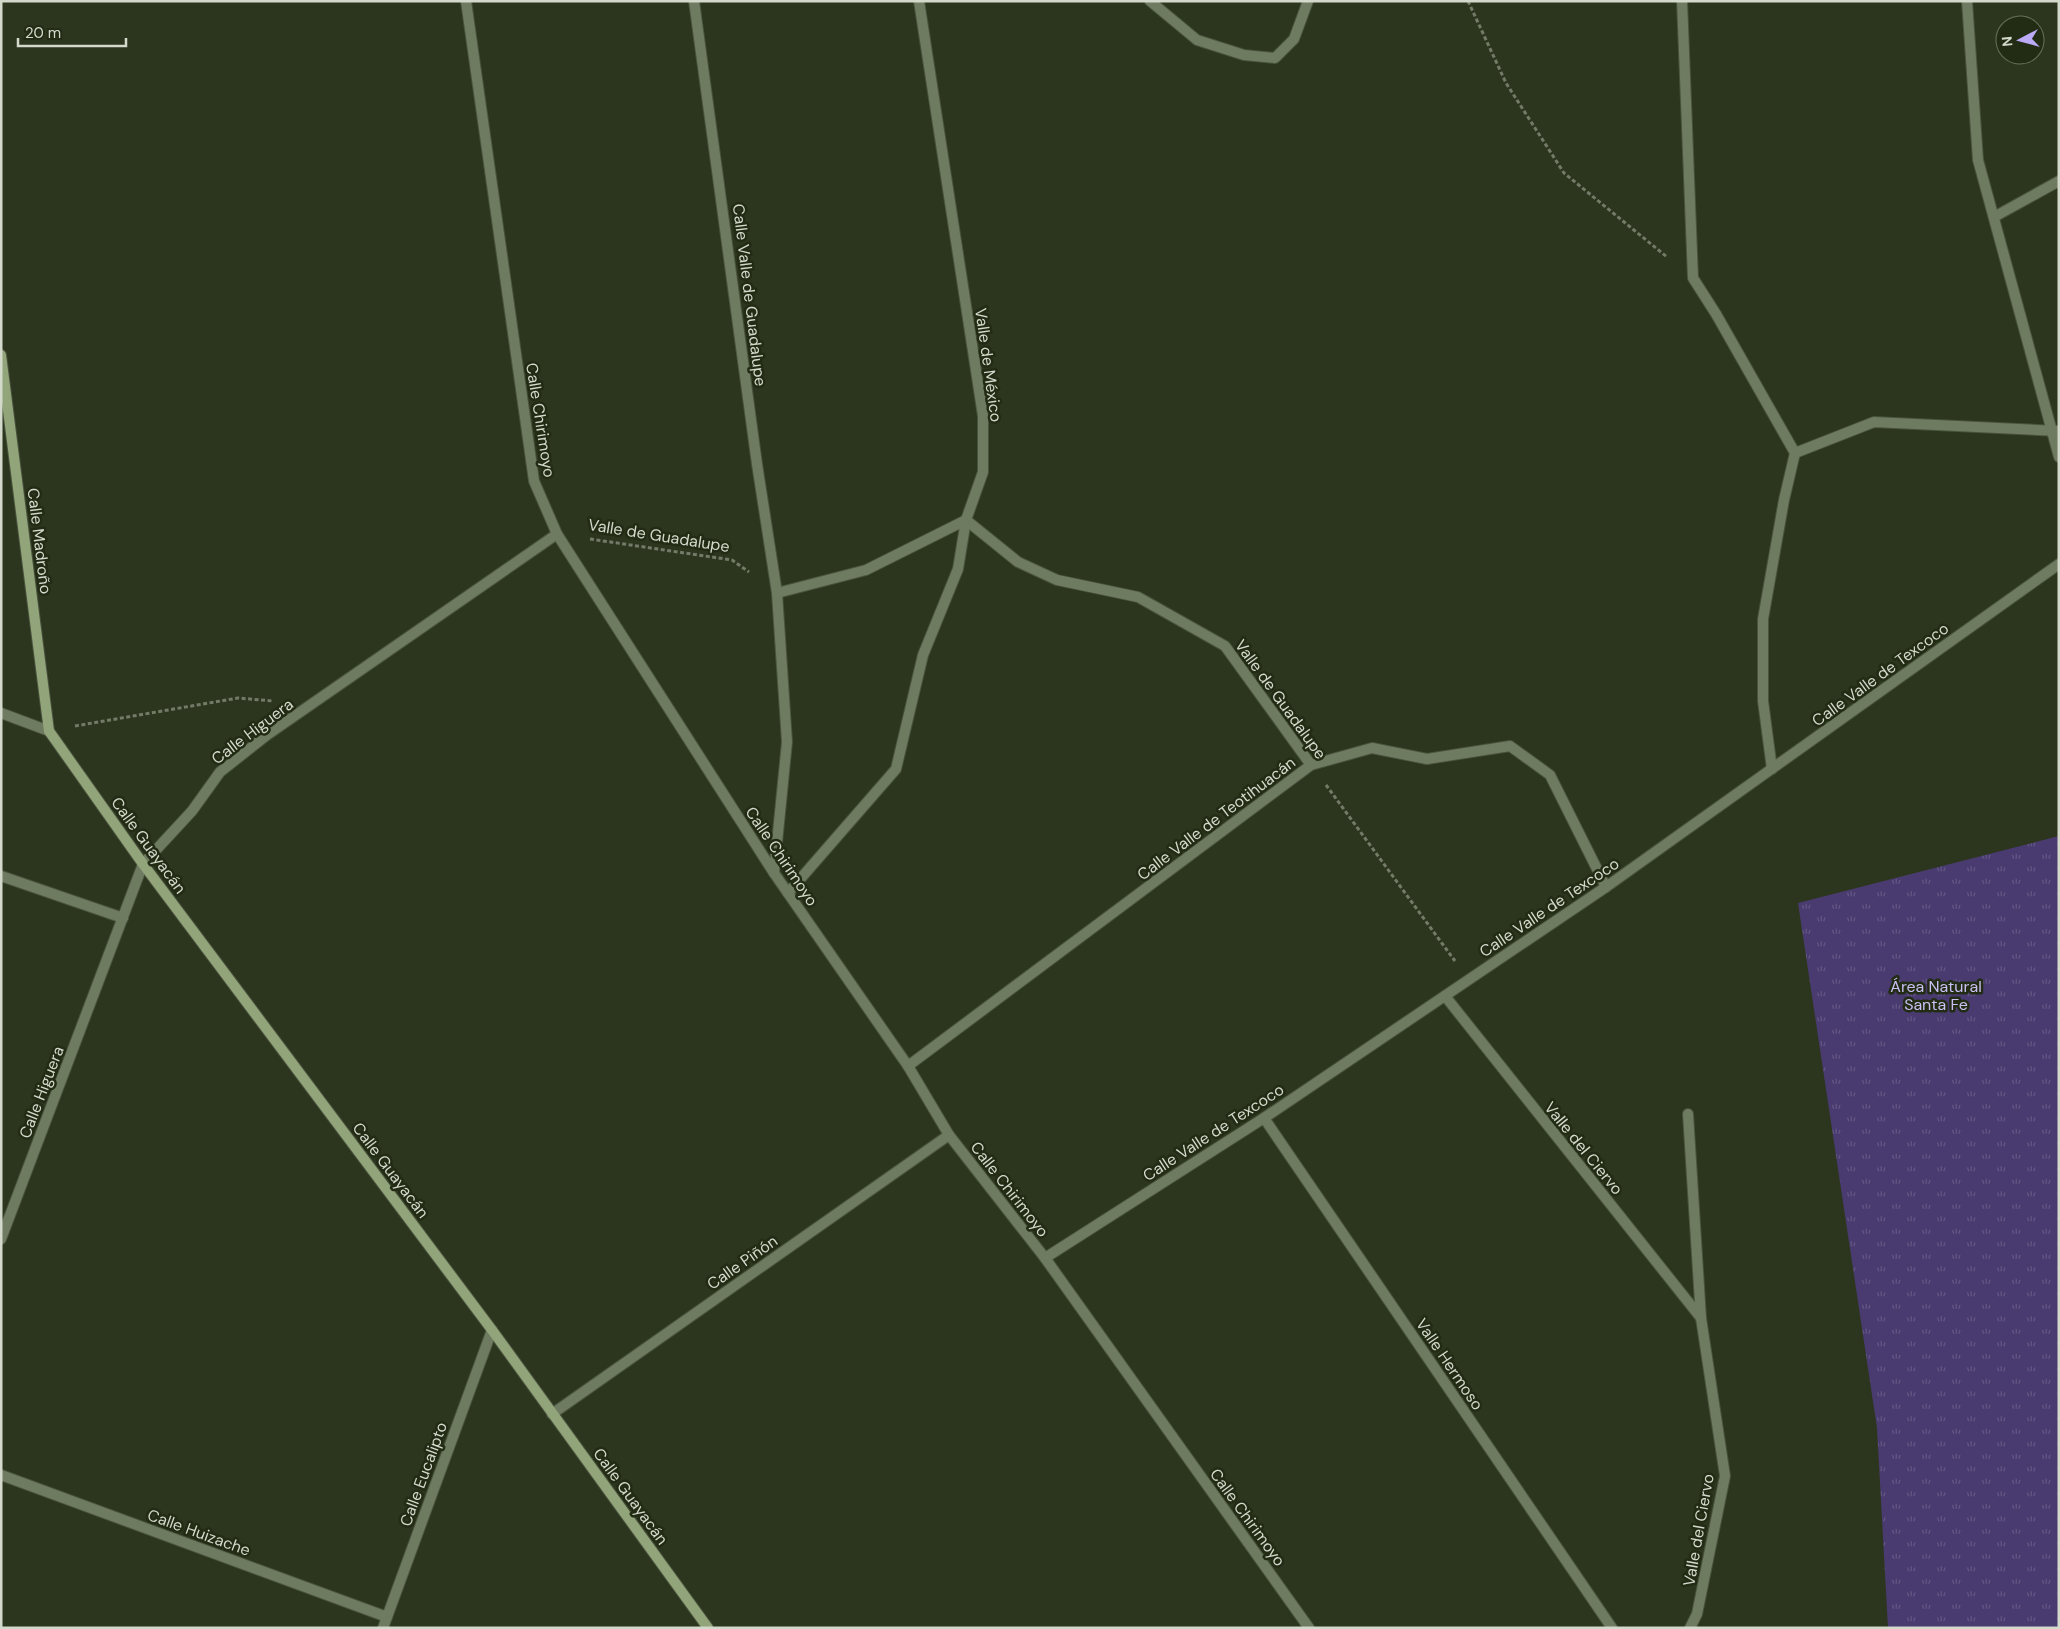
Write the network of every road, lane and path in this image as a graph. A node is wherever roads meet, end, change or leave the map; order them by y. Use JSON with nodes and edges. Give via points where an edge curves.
{"nodes":[{"id":1,"x":466,"y":1,"type":"edge"},
{"id":2,"x":694,"y":1,"type":"edge"},
{"id":3,"x":919,"y":1,"type":"edge"},
{"id":4,"x":1150,"y":1,"type":"edge"},
{"id":5,"x":1308,"y":1,"type":"edge"},
{"id":6,"x":1468,"y":1,"type":"edge"},
{"id":7,"x":1682,"y":1,"type":"edge"},
{"id":8,"x":1967,"y":1,"type":"edge"},
{"id":9,"x":2059,"y":181,"type":"edge"},
{"id":10,"x":1994,"y":217,"type":"junction"},
{"id":11,"x":1693,"y":278,"type":"junction"},
{"id":12,"x":1,"y":355,"type":"edge"},
{"id":13,"x":2056,"y":430,"type":"edge"},
{"id":14,"x":1795,"y":454,"type":"junction"},
{"id":15,"x":2059,"y":457,"type":"edge"},
{"id":16,"x":966,"y":520,"type":"junction"},
{"id":17,"x":557,"y":534,"type":"junction"},
{"id":18,"x":2059,"y":564,"type":"edge"},
{"id":19,"x":778,"y":593,"type":"junction"},
{"id":20,"x":314,"y":704,"type":"junction"},
{"id":21,"x":1,"y":712,"type":"edge"},
{"id":22,"x":49,"y":731,"type":"junction"},
{"id":23,"x":1311,"y":765,"type":"junction"},
{"id":24,"x":1772,"y":769,"type":"junction"},
{"id":25,"x":143,"y":864,"type":"junction"},
{"id":26,"x":774,"y":873,"type":"junction"},
{"id":27,"x":1,"y":876,"type":"edge"},
{"id":28,"x":1606,"y":887,"type":"junction"},
{"id":29,"x":788,"y":893,"type":"junction"},
{"id":30,"x":123,"y":918,"type":"junction"},
{"id":31,"x":1469,"y":980,"type":"junction"},
{"id":32,"x":1444,"y":996,"type":"junction"},
{"id":33,"x":908,"y":1066,"type":"junction"},
{"id":34,"x":1688,"y":1114,"type":"dead end"},
{"id":35,"x":1264,"y":1118,"type":"junction"},
{"id":36,"x":949,"y":1136,"type":"junction"},
{"id":37,"x":1,"y":1239,"type":"edge"},
{"id":38,"x":1045,"y":1258,"type":"junction"},
{"id":39,"x":1701,"y":1318,"type":"junction"},
{"id":40,"x":492,"y":1330,"type":"junction"},
{"id":41,"x":552,"y":1414,"type":"junction"},
{"id":42,"x":1,"y":1475,"type":"edge"},
{"id":43,"x":387,"y":1617,"type":"junction"},
{"id":44,"x":383,"y":1628,"type":"edge"},
{"id":45,"x":708,"y":1628,"type":"edge"},
{"id":46,"x":1309,"y":1628,"type":"edge"},
{"id":47,"x":1612,"y":1628,"type":"edge"},
{"id":48,"x":1690,"y":1628,"type":"edge"}],
"edges":[{"from":1,"to":17,"type":"street","name":"Calle Chirimoyo","via":[[534,481]]},
{"from":2,"to":19,"type":"street","name":"Calle Valle de Guadalupe","via":[[757,464]]},
{"from":3,"to":16,"type":"street","name":"Valle de México","via":[[983,416],[982,472]]},
{"from":4,"to":5,"type":"street","via":[[1197,40],[1244,55],[1275,58],[1294,40]]},
{"from":6,"to":11,"type":"path","via":[[1506,83],[1564,173]]},
{"from":7,"to":11,"type":"street"},
{"from":8,"to":10,"type":"street","via":[[1978,160]]},
{"from":9,"to":10,"type":"street"},
{"from":10,"to":13,"type":"street"},
{"from":11,"to":14,"type":"street"},
{"from":12,"to":22,"type":"street","name":"Calle Madroño"},
{"from":13,"to":14,"type":"street","via":[[1874,422]]},
{"from":13,"to":15,"type":"street"},
{"from":14,"to":24,"type":"street","via":[[1763,619],[1763,701]]},
{"from":16,"to":19,"type":"street","via":[[866,570]]},
{"from":16,"to":23,"type":"street","name":"Valle de Guadalupe","via":[[1018,562],[1057,580],[1138,597],[1225,646]]},
{"from":16,"to":29,"type":"street","name":"Valle de México","via":[[958,569],[923,655],[896,769]]},
{"from":17,"to":19,"type":"path","name":"Valle de Guadalupe","via":[[732,560]]},
{"from":17,"to":20,"type":"street","name":"Calle Higuera"},
{"from":17,"to":26,"type":"street","name":"Calle Chirimoyo"},
{"from":18,"to":24,"type":"street","name":"Calle Valle de Texcoco"},
{"from":19,"to":26,"type":"street","via":[[787,742]]},
{"from":20,"to":22,"type":"path","via":[[238,698]]},
{"from":20,"to":25,"type":"street","name":"Calle Higuera","via":[[220,772],[192,811]]},
{"from":21,"to":22,"type":"street"},
{"from":22,"to":25,"type":"street","name":"Calle Guayacán"},
{"from":23,"to":28,"type":"street","name":"Calle Valle de Teotihuacán","via":[[1372,748],[1427,759],[1510,746],[1550,775]]},
{"from":23,"to":31,"type":"path","name":"Valle de Guadalupe"},
{"from":23,"to":33,"type":"street","name":"Calle Valle de Teotihuacán"},
{"from":24,"to":28,"type":"street","name":"Calle Valle de Texcoco"},
{"from":25,"to":30,"type":"street","name":"Calle Higuera"},
{"from":25,"to":40,"type":"street","name":"Calle Guayacán"},
{"from":26,"to":29,"type":"street","name":"Calle Chirimoyo"},
{"from":27,"to":30,"type":"street"},
{"from":28,"to":31,"type":"street","name":"Calle Valle de Texcoco"},
{"from":29,"to":33,"type":"street","name":"Calle Chirimoyo"},
{"from":30,"to":37,"type":"street","name":"Calle Higuera"},
{"from":31,"to":32,"type":"street","name":"Calle Valle de Texcoco"},
{"from":32,"to":35,"type":"street","name":"Calle Valle de Texcoco"},
{"from":32,"to":39,"type":"street","name":"Valle del Ciervo"},
{"from":33,"to":36,"type":"street","name":"Calle Chirimoyo"},
{"from":34,"to":39,"type":"street","name":"Valle del Ciervo"},
{"from":35,"to":38,"type":"street","name":"Calle Valle de Texcoco"},
{"from":35,"to":47,"type":"street","name":"Valle Hermoso"},
{"from":36,"to":38,"type":"street","name":"Calle Chirimoyo"},
{"from":36,"to":41,"type":"street","name":"Calle Piñón"},
{"from":38,"to":46,"type":"street","name":"Calle Chirimoyo"},
{"from":39,"to":48,"type":"street","name":"Valle del Ciervo","via":[[1725,1476],[1698,1614]]},
{"from":40,"to":41,"type":"street","name":"Calle Guayacán"},
{"from":40,"to":43,"type":"street","name":"Calle Eucalipto"},
{"from":41,"to":45,"type":"street","name":"Calle Guayacán"},
{"from":42,"to":43,"type":"street","name":"Calle Huizache"},
{"from":43,"to":44,"type":"street","name":"Calle Eucalipto"}]}
